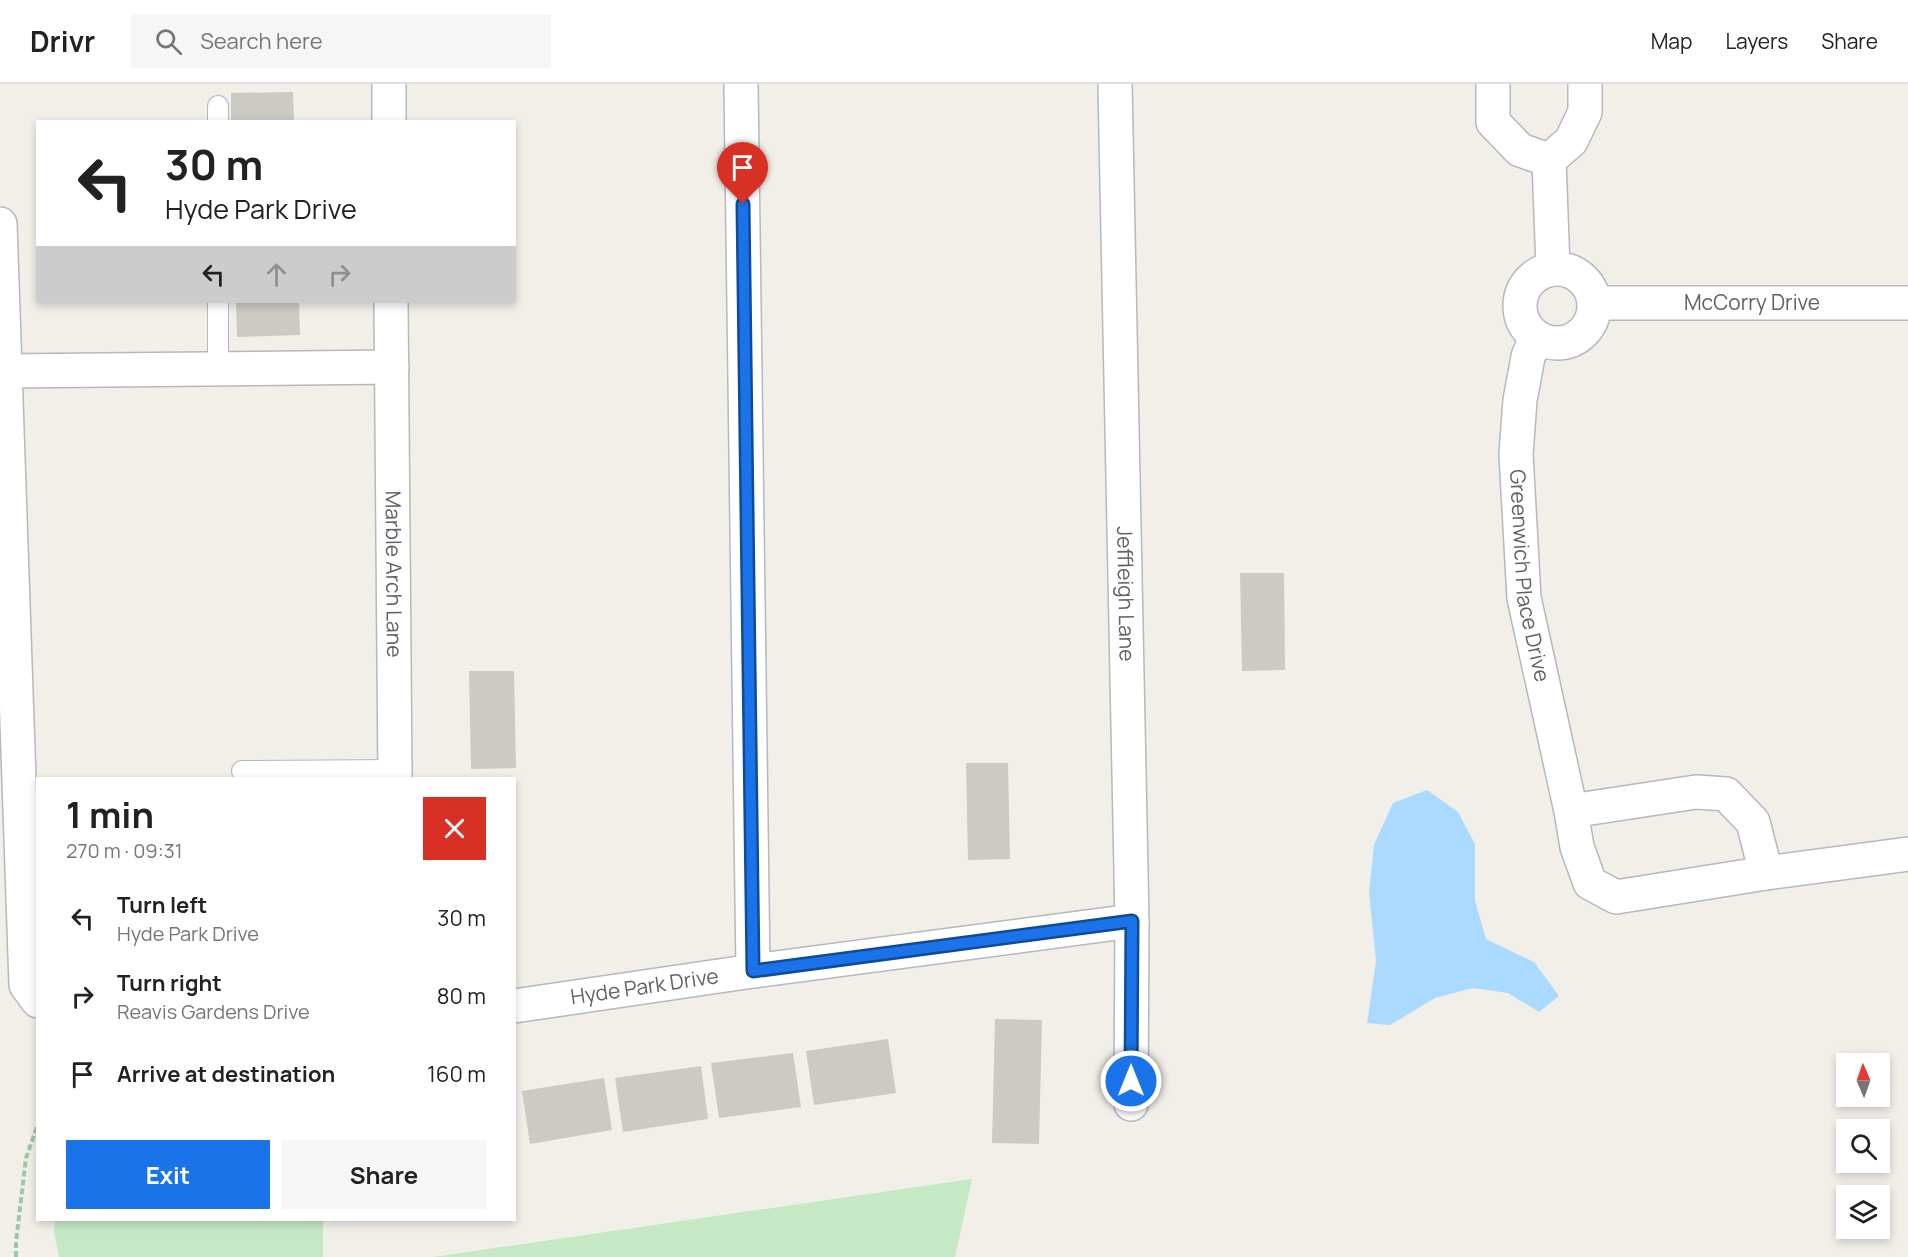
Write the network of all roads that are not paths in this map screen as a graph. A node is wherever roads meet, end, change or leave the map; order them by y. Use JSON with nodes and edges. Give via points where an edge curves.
{"nodes":[{"id":1,"x":389,"y":84,"type":"edge"},
{"id":2,"x":741,"y":84,"type":"edge"},
{"id":3,"x":1115,"y":84,"type":"edge"},
{"id":4,"x":1493,"y":84,"type":"edge"},
{"id":5,"x":1585,"y":84,"type":"edge"},
{"id":6,"x":389,"y":120,"type":"edge"},
{"id":7,"x":1550,"y":160,"type":"junction"},
{"id":8,"x":0,"y":224,"type":"edge"},
{"id":9,"x":1553,"y":268,"type":"junction"},
{"id":10,"x":218,"y":303,"type":"edge"},
{"id":11,"x":391,"y":303,"type":"edge"},
{"id":12,"x":1594,"y":303,"type":"junction"},
{"id":13,"x":1908,"y":303,"type":"edge"},
{"id":14,"x":1536,"y":337,"type":"junction"},
{"id":15,"x":392,"y":367,"type":"junction"},
{"id":16,"x":218,"y":369,"type":"junction"},
{"id":17,"x":4,"y":371,"type":"junction"},
{"id":18,"x":242,"y":771,"type":"dead end"},
{"id":19,"x":395,"y":774,"type":"edge"},
{"id":20,"x":1571,"y":811,"type":"junction"},
{"id":21,"x":1908,"y":854,"type":"edge"},
{"id":22,"x":1766,"y":873,"type":"junction"},
{"id":23,"x":1132,"y":921,"type":"junction"},
{"id":24,"x":753,"y":971,"type":"junction"},
{"id":25,"x":32,"y":993,"type":"edge"},
{"id":26,"x":516,"y":1006,"type":"edge"},
{"id":27,"x":1131,"y":1104,"type":"dead end"}],
"edges":[{"from":1,"to":6,"type":"street"},
{"from":2,"to":24,"type":"street"},
{"from":3,"to":23,"type":"street","name":"Jeffleigh Lane"},
{"from":4,"to":7,"type":"street","via":[[1493,122],[1520,150]]},
{"from":5,"to":7,"type":"street","via":[[1585,112],[1571,141]]},
{"from":7,"to":9,"type":"street"},
{"from":8,"to":17,"type":"street"},
{"from":9,"to":12,"type":"street","via":[[1565,269],[1585,281]]},
{"from":9,"to":14,"type":"street","via":[[1531,278],[1519,300],[1524,324]]},
{"from":10,"to":16,"type":"lane"},
{"from":11,"to":15,"type":"street","name":"Marble Arch Lane"},
{"from":12,"to":13,"type":"street","name":"McCorry Drive"},
{"from":12,"to":14,"type":"street","via":[[1589,326],[1580,336],[1556,344]]},
{"from":14,"to":20,"type":"street","name":"Greenwich Place Drive","via":[[1522,389],[1516,454],[1524,598]]},
{"from":15,"to":16,"type":"street"},
{"from":15,"to":19,"type":"street","name":"Marble Arch Lane"},
{"from":16,"to":17,"type":"street"},
{"from":17,"to":25,"type":"street"},
{"from":18,"to":19,"type":"lane"},
{"from":20,"to":22,"type":"street","via":[[1696,792],[1726,794],[1753,822]]},
{"from":20,"to":22,"type":"street","name":"Greenwich Place Drive","via":[[1577,847],[1590,883],[1616,897]]},
{"from":21,"to":22,"type":"street","name":"Greenwich Place Drive"},
{"from":23,"to":24,"type":"street","name":"Hyde Park Drive"},
{"from":23,"to":27,"type":"street","name":"Jeffleigh Lane"},
{"from":24,"to":26,"type":"street","name":"Hyde Park Drive"}]}
